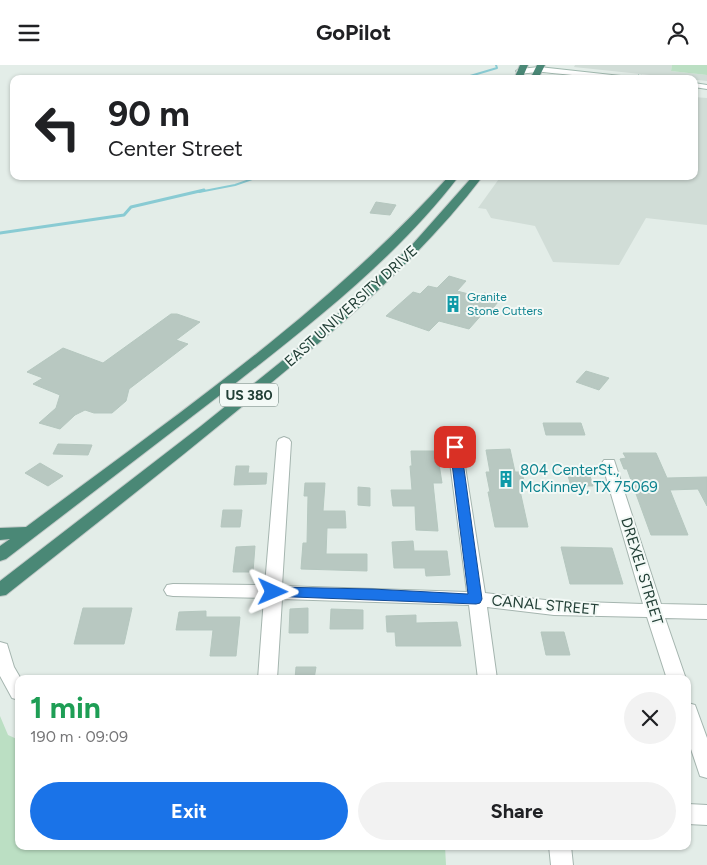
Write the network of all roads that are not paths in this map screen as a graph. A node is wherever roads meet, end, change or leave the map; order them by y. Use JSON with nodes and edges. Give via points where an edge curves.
{"nodes":[{"id":1,"x":520,"y":72,"type":"edge"},
{"id":2,"x":537,"y":72,"type":"edge"},
{"id":3,"x":577,"y":75,"type":"edge"},
{"id":4,"x":451,"y":180,"type":"edge"},
{"id":5,"x":475,"y":180,"type":"edge"},
{"id":6,"x":434,"y":200,"type":"junction"},
{"id":7,"x":454,"y":204,"type":"junction"},
{"id":8,"x":182,"y":417,"type":"junction"},
{"id":9,"x":206,"y":429,"type":"junction"},
{"id":10,"x":284,"y":442,"type":"dead end"},
{"id":11,"x":455,"y":447,"type":"dead end"},
{"id":12,"x":610,"y":463,"type":"dead end"},
{"id":13,"x":31,"y":532,"type":"junction"},
{"id":14,"x":0,"y":533,"type":"edge"},
{"id":15,"x":0,"y":555,"type":"edge"},
{"id":16,"x":0,"y":591,"type":"edge"},
{"id":17,"x":173,"y":591,"type":"dead end"},
{"id":18,"x":273,"y":592,"type":"junction"},
{"id":19,"x":476,"y":599,"type":"junction"},
{"id":20,"x":654,"y":611,"type":"junction"},
{"id":21,"x":707,"y":612,"type":"edge"},
{"id":22,"x":0,"y":649,"type":"edge"},
{"id":23,"x":268,"y":675,"type":"edge"},
{"id":24,"x":487,"y":675,"type":"edge"},
{"id":25,"x":676,"y":675,"type":"edge"},
{"id":26,"x":15,"y":685,"type":"edge"},
{"id":27,"x":691,"y":720,"type":"edge"},
{"id":28,"x":707,"y":769,"type":"edge"},
{"id":29,"x":691,"y":815,"type":"edge"},
{"id":30,"x":707,"y":815,"type":"edge"},
{"id":31,"x":560,"y":850,"type":"edge"},
{"id":32,"x":562,"y":865,"type":"edge"}],
"edges":[{"from":1,"to":2,"type":"street"},
{"from":2,"to":3,"type":"street"},
{"from":4,"to":6,"type":"highway","name":"EAST UNIVERSITY DRIVE","number":"US 380"},
{"from":5,"to":7,"type":"highway","name":"EAST UNIVERSITY DRIVE","number":"US 380"},
{"from":6,"to":7,"type":"highway"},
{"from":6,"to":8,"type":"highway","name":"EAST UNIVERSITY DRIVE","number":"US 380","via":[[337,294]]},
{"from":7,"to":9,"type":"highway","name":"EAST UNIVERSITY DRIVE","number":"US 380","via":[[415,248],[352,309]]},
{"from":8,"to":9,"type":"highway"},
{"from":8,"to":13,"type":"highway","name":"EAST UNIVERSITY DRIVE","number":"US 380"},
{"from":9,"to":16,"type":"highway","name":"EAST UNIVERSITY DRIVE","number":"US 380"},
{"from":10,"to":18,"type":"street"},
{"from":11,"to":19,"type":"street"},
{"from":12,"to":20,"type":"street","name":"DREXEL STREET"},
{"from":13,"to":14,"type":"highway"},
{"from":13,"to":15,"type":"highway","name":"EAST UNIVERSITY DRIVE","number":"US 380"},
{"from":17,"to":18,"type":"street","name":"CANAL STREET"},
{"from":18,"to":19,"type":"street","name":"CANAL STREET"},
{"from":18,"to":23,"type":"street"},
{"from":19,"to":20,"type":"street","name":"CANAL STREET","via":[[554,608]]},
{"from":19,"to":24,"type":"street"},
{"from":20,"to":21,"type":"street","name":"CANAL STREET"},
{"from":20,"to":25,"type":"street","name":"DREXEL STREET"},
{"from":22,"to":26,"type":"street","via":[[5,668]]},
{"from":27,"to":28,"type":"street"},
{"from":29,"to":30,"type":"street"},
{"from":31,"to":32,"type":"street"}]}
